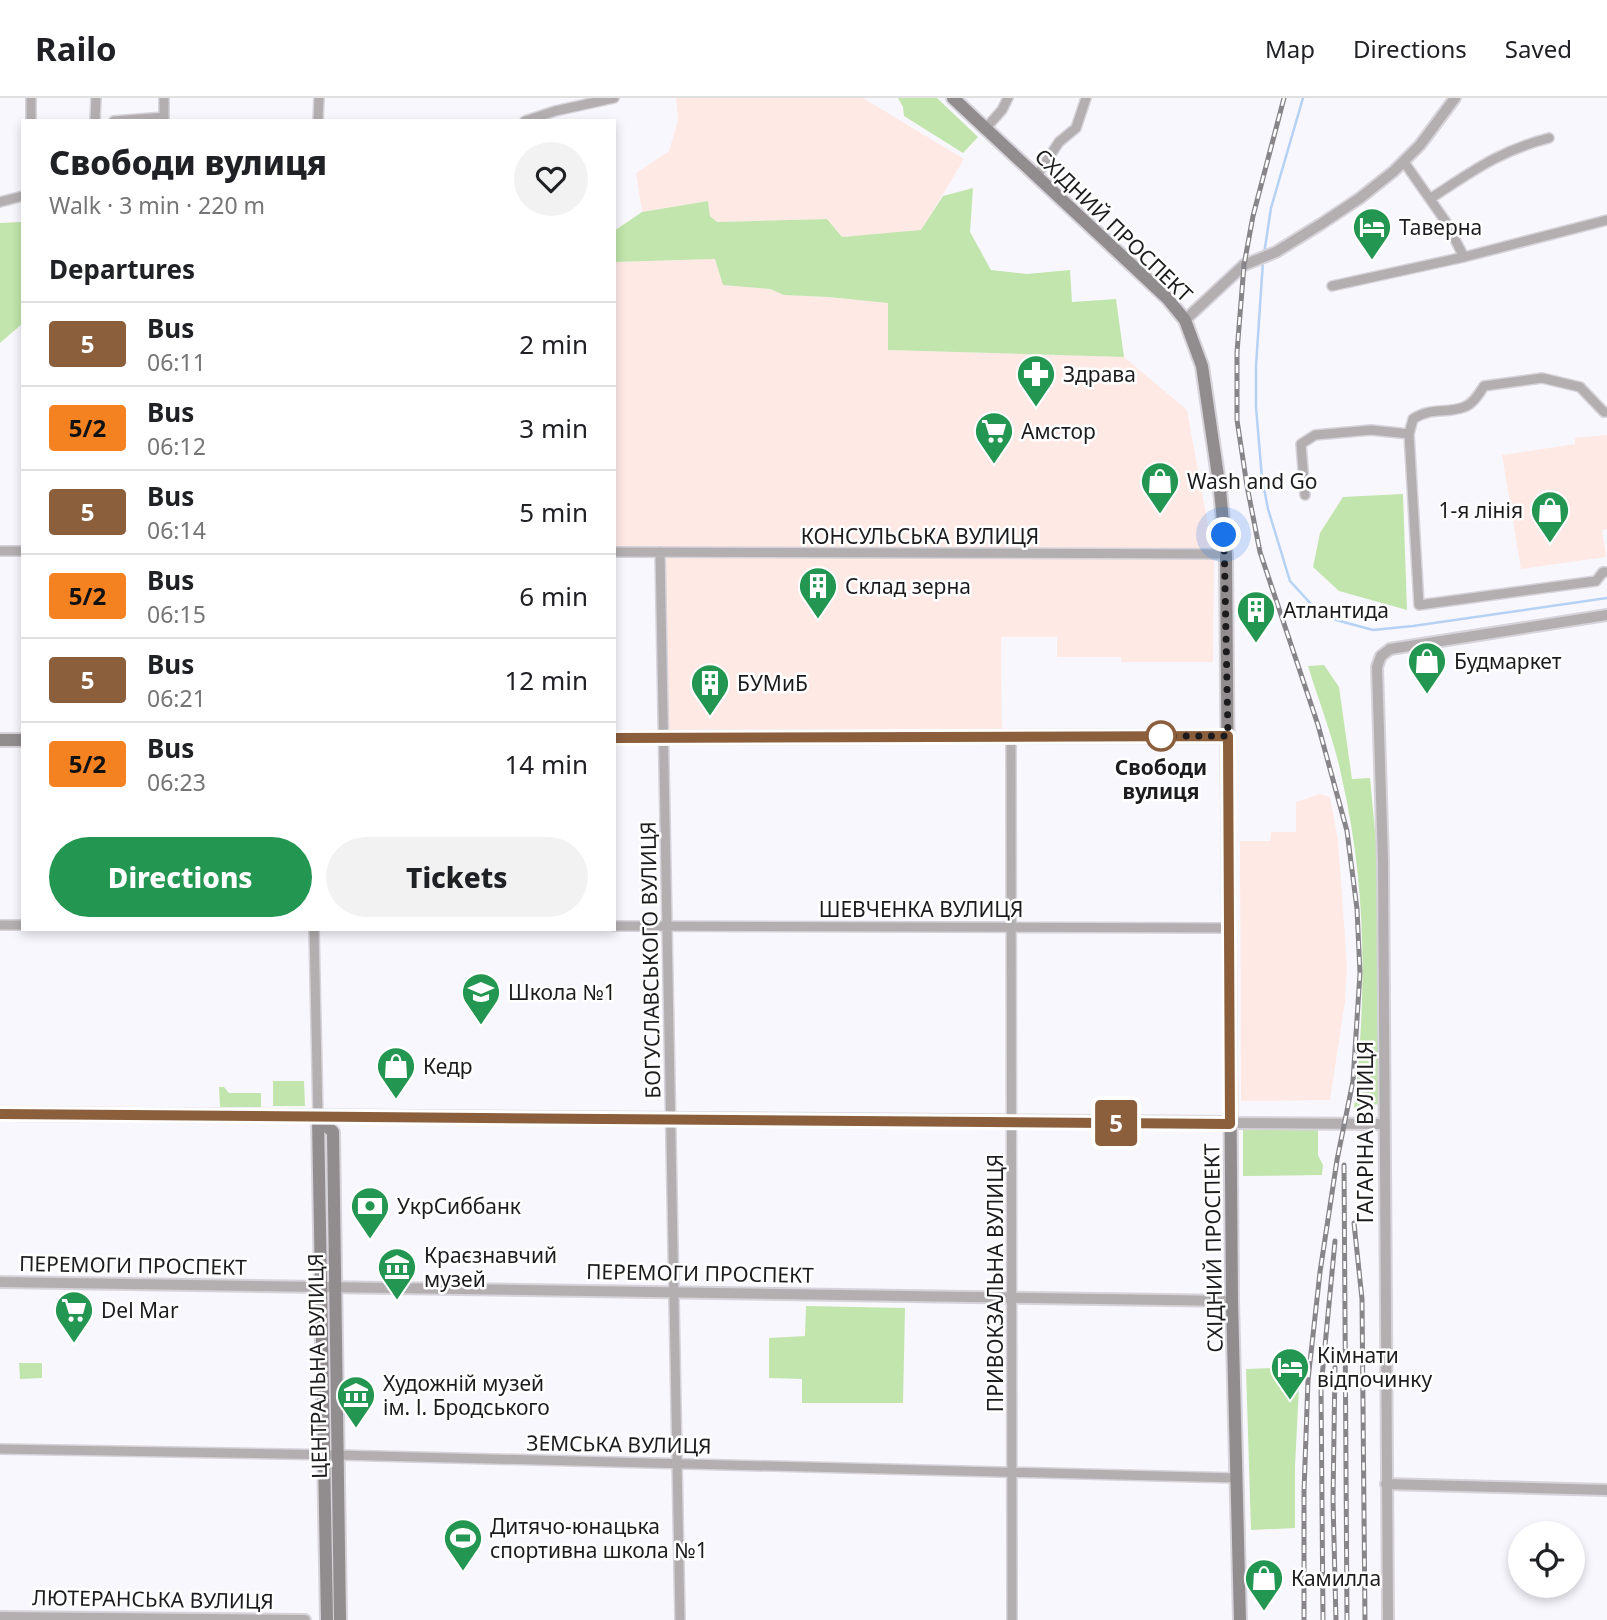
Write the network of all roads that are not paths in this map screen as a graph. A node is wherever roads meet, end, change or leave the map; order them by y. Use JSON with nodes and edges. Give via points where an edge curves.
{"nodes":[{"id":1,"x":31,"y":98,"type":"edge"},
{"id":2,"x":96,"y":98,"type":"edge"},
{"id":3,"x":164,"y":98,"type":"edge"},
{"id":4,"x":319,"y":98,"type":"edge"},
{"id":5,"x":614,"y":98,"type":"edge"},
{"id":6,"x":953,"y":98,"type":"edge"},
{"id":7,"x":1008,"y":98,"type":"edge"},
{"id":8,"x":1086,"y":98,"type":"edge"},
{"id":9,"x":1455,"y":98,"type":"edge"},
{"id":10,"x":31,"y":119,"type":"edge"},
{"id":11,"x":95,"y":119,"type":"edge"},
{"id":12,"x":164,"y":119,"type":"edge"},
{"id":13,"x":318,"y":119,"type":"edge"},
{"id":14,"x":531,"y":119,"type":"edge"},
{"id":15,"x":985,"y":129,"type":"junction"},
{"id":16,"x":1549,"y":138,"type":"dead end"},
{"id":17,"x":1404,"y":162,"type":"junction"},
{"id":18,"x":1036,"y":177,"type":"junction"},
{"id":19,"x":21,"y":197,"type":"edge"},
{"id":20,"x":1431,"y":198,"type":"junction"},
{"id":21,"x":0,"y":202,"type":"edge"},
{"id":22,"x":1607,"y":220,"type":"edge"},
{"id":23,"x":1464,"y":257,"type":"junction"},
{"id":24,"x":1332,"y":286,"type":"dead end"},
{"id":25,"x":1185,"y":320,"type":"junction"},
{"id":26,"x":1607,"y":412,"type":"edge"},
{"id":27,"x":1409,"y":434,"type":"junction"},
{"id":28,"x":1305,"y":495,"type":"dead end"},
{"id":29,"x":0,"y":551,"type":"edge"},
{"id":30,"x":21,"y":551,"type":"edge"},
{"id":31,"x":616,"y":552,"type":"edge"},
{"id":32,"x":660,"y":552,"type":"junction"},
{"id":33,"x":1226,"y":554,"type":"junction"},
{"id":34,"x":1607,"y":572,"type":"edge"},
{"id":35,"x":1607,"y":615,"type":"edge"},
{"id":36,"x":1228,"y":736,"type":"junction"},
{"id":37,"x":663,"y":737,"type":"junction"},
{"id":38,"x":1011,"y":737,"type":"junction"},
{"id":39,"x":616,"y":738,"type":"edge"},
{"id":40,"x":0,"y":740,"type":"edge"},
{"id":41,"x":21,"y":740,"type":"edge"},
{"id":42,"x":0,"y":925,"type":"edge"},
{"id":43,"x":21,"y":925,"type":"edge"},
{"id":44,"x":616,"y":926,"type":"edge"},
{"id":45,"x":668,"y":926,"type":"junction"},
{"id":46,"x":1012,"y":927,"type":"junction"},
{"id":47,"x":1228,"y":928,"type":"junction"},
{"id":48,"x":314,"y":931,"type":"edge"},
{"id":49,"x":0,"y":1114,"type":"edge"},
{"id":50,"x":318,"y":1118,"type":"junction"},
{"id":51,"x":669,"y":1119,"type":"junction"},
{"id":52,"x":1013,"y":1122,"type":"junction"},
{"id":53,"x":1230,"y":1124,"type":"junction"},
{"id":54,"x":1383,"y":1124,"type":"junction"},
{"id":55,"x":0,"y":1282,"type":"edge"},
{"id":56,"x":329,"y":1287,"type":"junction"},
{"id":57,"x":673,"y":1292,"type":"junction"},
{"id":58,"x":1012,"y":1298,"type":"junction"},
{"id":59,"x":1232,"y":1301,"type":"junction"},
{"id":60,"x":0,"y":1449,"type":"edge"},
{"id":61,"x":331,"y":1455,"type":"junction"},
{"id":62,"x":676,"y":1463,"type":"junction"},
{"id":63,"x":1012,"y":1472,"type":"junction"},
{"id":64,"x":1237,"y":1478,"type":"junction"},
{"id":65,"x":1386,"y":1484,"type":"junction"},
{"id":66,"x":1607,"y":1490,"type":"edge"},
{"id":67,"x":0,"y":1617,"type":"edge"},
{"id":68,"x":305,"y":1620,"type":"edge"},
{"id":69,"x":327,"y":1620,"type":"edge"},
{"id":70,"x":340,"y":1620,"type":"edge"},
{"id":71,"x":680,"y":1620,"type":"edge"},
{"id":72,"x":1012,"y":1620,"type":"edge"},
{"id":73,"x":1240,"y":1620,"type":"edge"},
{"id":74,"x":1388,"y":1620,"type":"edge"}],
"edges":[{"from":1,"to":10,"type":"street"},
{"from":2,"to":11,"type":"street"},
{"from":3,"to":12,"type":"street"},
{"from":4,"to":13,"type":"street"},
{"from":5,"to":14,"type":"street"},
{"from":6,"to":15,"type":"main road","name":"СХІДНИЙ ПРОСПЕКТ"},
{"from":7,"to":15,"type":"street"},
{"from":8,"to":18,"type":"street","via":[[1076,128],[1059,142]]},
{"from":9,"to":17,"type":"street"},
{"from":15,"to":18,"type":"main road","name":"СХІДНИЙ ПРОСПЕКТ"},
{"from":16,"to":20,"type":"street","via":[[1494,157]]},
{"from":17,"to":20,"type":"street"},
{"from":17,"to":25,"type":"street","via":[[1360,198],[1276,251],[1249,262]]},
{"from":18,"to":25,"type":"main road","name":"СХІДНИЙ ПРОСПЕКТ"},
{"from":19,"to":21,"type":"street"},
{"from":20,"to":23,"type":"street"},
{"from":22,"to":23,"type":"street"},
{"from":23,"to":24,"type":"street"},
{"from":25,"to":33,"type":"main road","name":"СХІДНИЙ ПРОСПЕКТ","via":[[1202,366]]},
{"from":26,"to":27,"type":"street","via":[[1580,387],[1542,378],[1484,386],[1465,407],[1422,412],[1413,419]]},
{"from":27,"to":28,"type":"street","via":[[1371,430],[1315,435],[1301,444]]},
{"from":27,"to":34,"type":"street","via":[[1419,606],[1596,581]]},
{"from":29,"to":30,"type":"street"},
{"from":31,"to":32,"type":"street","name":"КОНСУЛЬСЬКА ВУЛИЦЯ"},
{"from":32,"to":33,"type":"street","name":"КОНСУЛЬСЬКА ВУЛИЦЯ"},
{"from":32,"to":37,"type":"street","name":"БОГУСЛАВСЬКОГО ВУЛИЦЯ"},
{"from":33,"to":36,"type":"main road","name":"СХІДНИЙ ПРОСПЕКТ"},
{"from":35,"to":54,"type":"street","name":"ГАГАРІНА ВУЛИЦЯ","via":[[1390,649],[1381,656],[1377,667]]},
{"from":36,"to":38,"type":"main road"},
{"from":36,"to":47,"type":"main road","name":"СХІДНИЙ ПРОСПЕКТ"},
{"from":37,"to":38,"type":"main road"},
{"from":37,"to":39,"type":"main road"},
{"from":37,"to":45,"type":"street","name":"БОГУСЛАВСЬКОГО ВУЛИЦЯ"},
{"from":38,"to":46,"type":"street","name":"ПРИВОКЗАЛЬНА ВУЛИЦЯ"},
{"from":40,"to":41,"type":"main road"},
{"from":42,"to":43,"type":"street"},
{"from":44,"to":45,"type":"street","name":"ШЕВЧЕНКА ВУЛИЦЯ"},
{"from":45,"to":46,"type":"street","name":"ШЕВЧЕНКА ВУЛИЦЯ"},
{"from":45,"to":51,"type":"street","name":"БОГУСЛАВСЬКОГО ВУЛИЦЯ"},
{"from":46,"to":47,"type":"street","name":"ШЕВЧЕНКА ВУЛИЦЯ"},
{"from":46,"to":52,"type":"street","name":"ПРИВОКЗАЛЬНА ВУЛИЦЯ"},
{"from":47,"to":53,"type":"main road","name":"СХІДНИЙ ПРОСПЕКТ"},
{"from":48,"to":50,"type":"street","name":"ЦЕНТРАЛЬНА ВУЛИЦЯ"},
{"from":49,"to":50,"type":"main road"},
{"from":50,"to":51,"type":"main road"},
{"from":50,"to":56,"type":"main road","name":"ЦЕНТРАЛЬНА ВУЛИЦЯ"},
{"from":51,"to":52,"type":"main road"},
{"from":51,"to":57,"type":"street","name":"БОГУСЛАВСЬКОГО ВУЛИЦЯ"},
{"from":52,"to":53,"type":"main road"},
{"from":52,"to":58,"type":"street","name":"ПРИВОКЗАЛЬНА ВУЛИЦЯ"},
{"from":53,"to":54,"type":"street"},
{"from":53,"to":59,"type":"main road","name":"СХІДНИЙ ПРОСПЕКТ"},
{"from":54,"to":65,"type":"street","name":"ГАГАРІНА ВУЛИЦЯ"},
{"from":55,"to":56,"type":"street","name":"ПЕРЕМОГИ ПРОСПЕКТ"},
{"from":56,"to":57,"type":"street","name":"ПЕРЕМОГИ ПРОСПЕКТ"},
{"from":56,"to":61,"type":"main road","name":"ЦЕНТРАЛЬНА ВУЛИЦЯ"},
{"from":57,"to":58,"type":"street","name":"ПЕРЕМОГИ ПРОСПЕКТ"},
{"from":57,"to":62,"type":"street","name":"БОГУСЛАВСЬКОГО ВУЛИЦЯ"},
{"from":58,"to":59,"type":"street","name":"ПЕРЕМОГИ ПРОСПЕКТ"},
{"from":58,"to":63,"type":"street","name":"ПРИВОКЗАЛЬНА ВУЛИЦЯ"},
{"from":59,"to":64,"type":"main road","name":"СХІДНИЙ ПРОСПЕКТ"},
{"from":60,"to":61,"type":"street","name":"ЗЕМСЬКА ВУЛИЦЯ"},
{"from":61,"to":62,"type":"street","name":"ЗЕМСЬКА ВУЛИЦЯ"},
{"from":61,"to":69,"type":"main road","name":"ЦЕНТРАЛЬНА ВУЛИЦЯ"},
{"from":61,"to":70,"type":"main road","name":"ЦЕНТРАЛЬНА ВУЛИЦЯ"},
{"from":62,"to":63,"type":"street","name":"ЗЕМСЬКА ВУЛИЦЯ"},
{"from":62,"to":71,"type":"street","name":"БОГУСЛАВСЬКОГО ВУЛИЦЯ"},
{"from":63,"to":64,"type":"street","name":"ЗЕМСЬКА ВУЛИЦЯ"},
{"from":63,"to":72,"type":"street","name":"ПРИВОКЗАЛЬНА ВУЛИЦЯ"},
{"from":64,"to":73,"type":"main road","name":"СХІДНИЙ ПРОСПЕКТ"},
{"from":65,"to":66,"type":"street"},
{"from":65,"to":74,"type":"street","name":"ГАГАРІНА ВУЛИЦЯ"},
{"from":67,"to":68,"type":"street","name":"ЛЮТЕРАНСЬКА ВУЛИЦЯ"}]}
